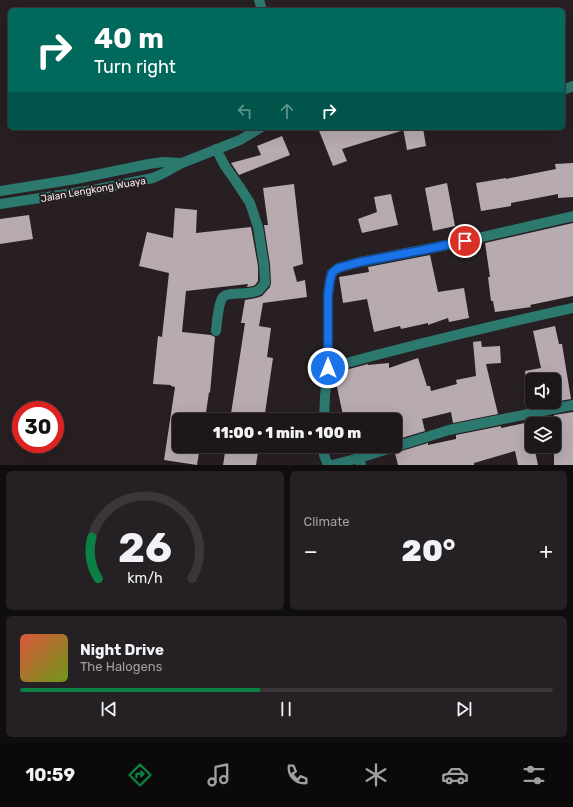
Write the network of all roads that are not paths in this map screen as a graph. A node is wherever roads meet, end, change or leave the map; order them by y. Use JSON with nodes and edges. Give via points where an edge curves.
{"nodes":[{"id":1,"x":257,"y":130,"type":"edge"},
{"id":2,"x":216,"y":149,"type":"junction"},
{"id":3,"x":182,"y":163,"type":"junction"},
{"id":4,"x":0,"y":190,"type":"edge"},
{"id":5,"x":0,"y":204,"type":"edge"},
{"id":6,"x":573,"y":216,"type":"edge"},
{"id":7,"x":573,"y":308,"type":"edge"},
{"id":8,"x":216,"y":331,"type":"dead end"},
{"id":9,"x":328,"y":368,"type":"junction"},
{"id":10,"x":573,"y":405,"type":"edge"},
{"id":11,"x":324,"y":413,"type":"edge"},
{"id":12,"x":324,"y":453,"type":"edge"},
{"id":13,"x":360,"y":461,"type":"edge"},
{"id":14,"x":328,"y":465,"type":"edge"},
{"id":15,"x":332,"y":465,"type":"edge"}],
"edges":[{"from":1,"to":2,"type":"street","name":"Jalan Lengkong Wuaya","via":[[240,140]]},
{"from":2,"to":3,"type":"street","name":"Jalan Lengkong Wuaya"},
{"from":2,"to":8,"type":"street","via":[[250,203],[258,227],[265,283],[249,294],[228,294],[222,298]]},
{"from":3,"to":4,"type":"street","name":"Jalan Lengkong Wuaya","via":[[149,164],[76,179]]},
{"from":3,"to":5,"type":"street","name":"Jalan Lengkong Wuaya","via":[[153,178]]},
{"from":6,"to":9,"type":"street","via":[[338,268],[332,273],[328,296]]},
{"from":7,"to":9,"type":"street"},
{"from":9,"to":11,"type":"street"},
{"from":10,"to":13,"type":"street","via":[[449,430]]},
{"from":12,"to":14,"type":"street"},
{"from":13,"to":15,"type":"street"}]}
